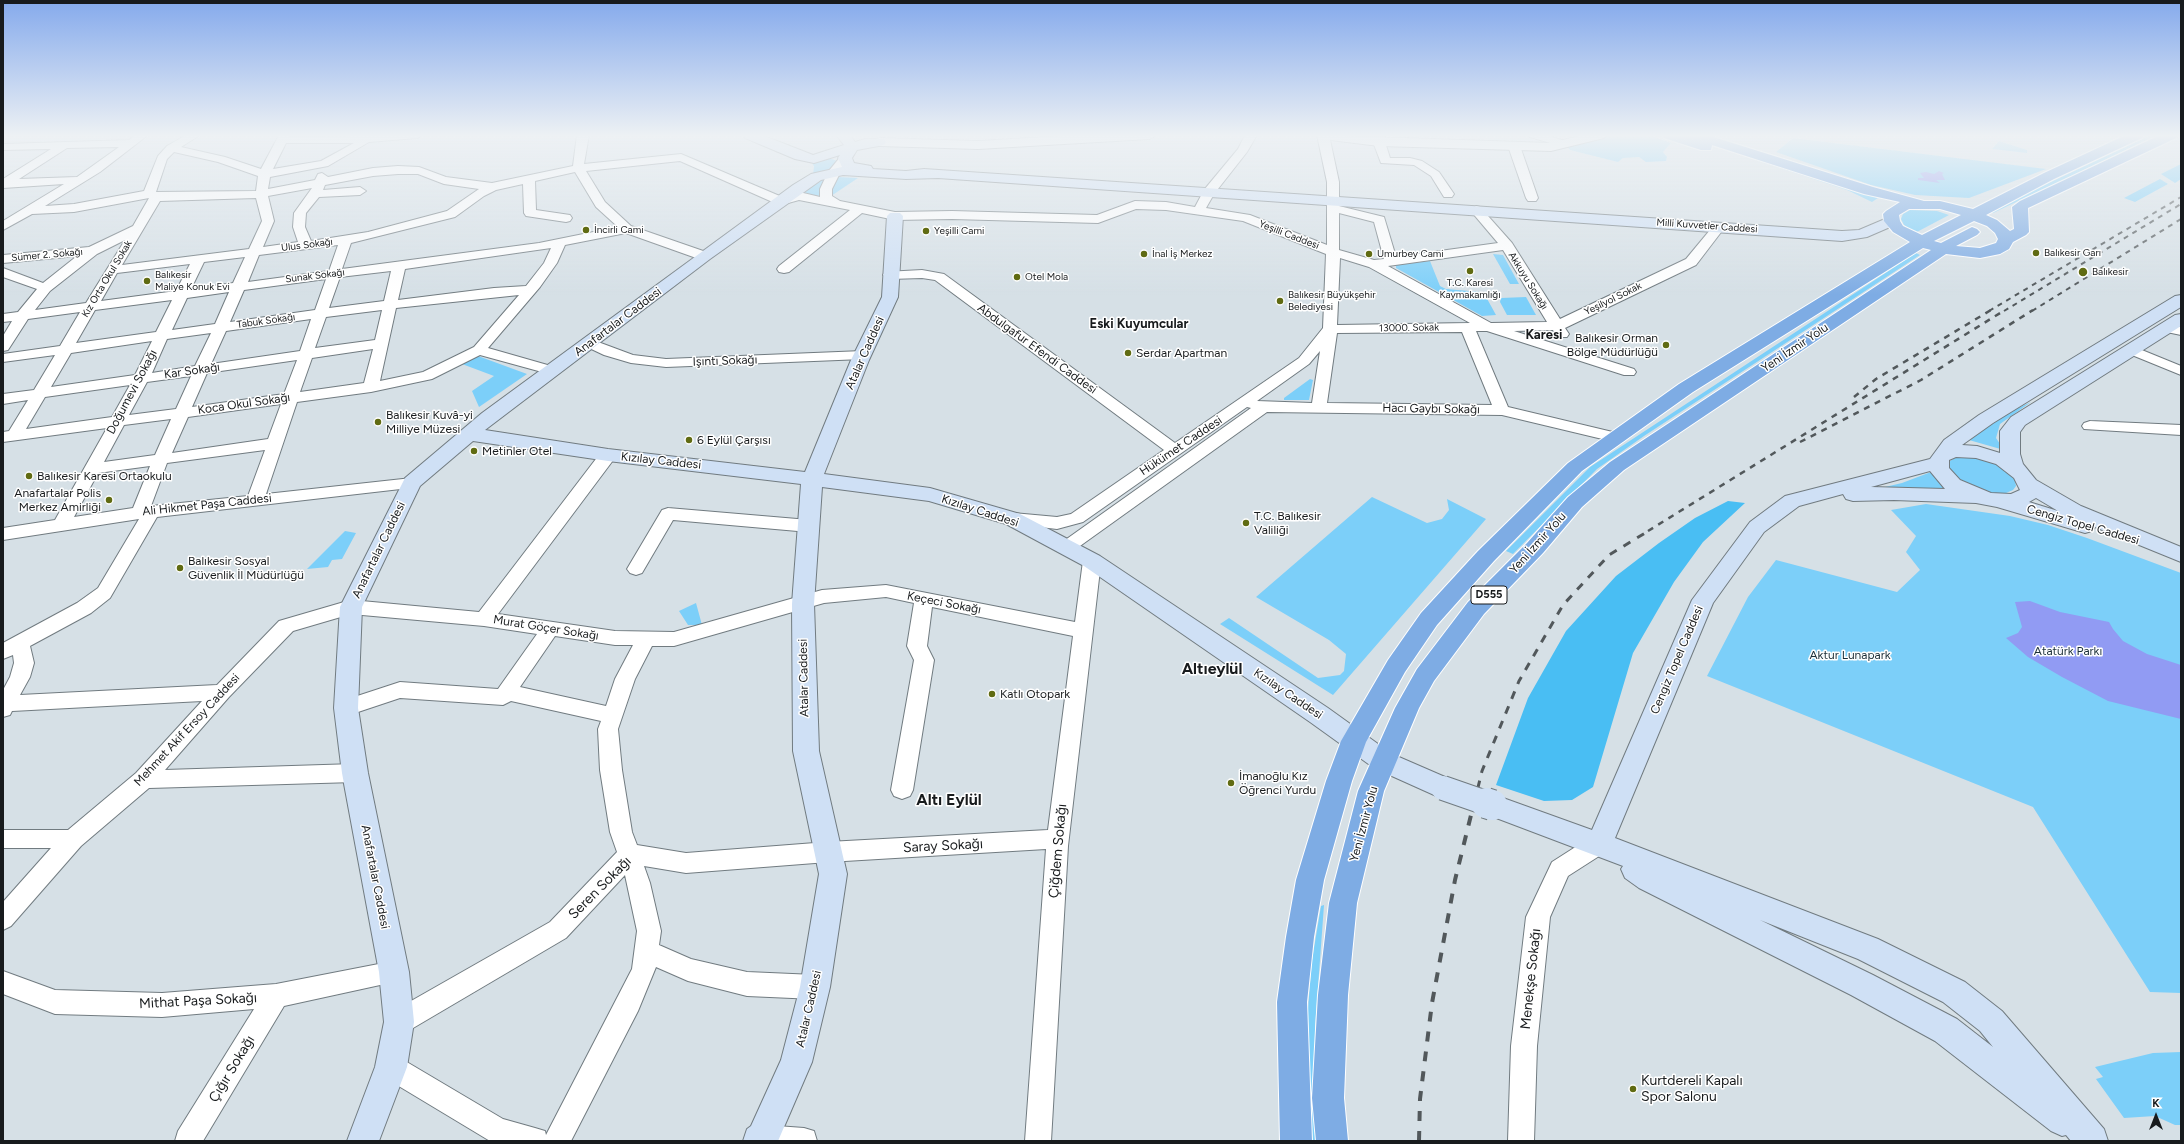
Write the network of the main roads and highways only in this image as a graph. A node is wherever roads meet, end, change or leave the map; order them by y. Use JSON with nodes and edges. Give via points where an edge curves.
{"nodes":[{"id":1,"x":795,"y":188,"type":"edge"},
{"id":2,"x":798,"y":188,"type":"edge"},
{"id":3,"x":1142,"y":188,"type":"edge"},
{"id":4,"x":1829,"y":188,"type":"edge"},
{"id":5,"x":1859,"y":188,"type":"edge"},
{"id":6,"x":2008,"y":188,"type":"edge"},
{"id":7,"x":2025,"y":188,"type":"edge"},
{"id":8,"x":2059,"y":188,"type":"edge"},
{"id":9,"x":789,"y":194,"type":"junction"},
{"id":10,"x":1905,"y":199,"type":"junction"},
{"id":11,"x":1928,"y":204,"type":"junction"},
{"id":12,"x":2020,"y":207,"type":"junction"},
{"id":13,"x":1883,"y":213,"type":"junction"},
{"id":14,"x":1974,"y":214,"type":"junction"},
{"id":15,"x":895,"y":216,"type":"road end"},
{"id":16,"x":1992,"y":221,"type":"junction"},
{"id":17,"x":2006,"y":239,"type":"junction"},
{"id":18,"x":1938,"y":245,"type":"junction"},
{"id":19,"x":1980,"y":253,"type":"junction"},
{"id":20,"x":1891,"y":257,"type":"junction"},
{"id":21,"x":2181,"y":300,"type":"edge"},
{"id":22,"x":2176,"y":326,"type":"edge"},
{"id":23,"x":469,"y":434,"type":"junction"},
{"id":24,"x":1942,"y":458,"type":"junction"},
{"id":25,"x":2014,"y":467,"type":"junction"},
{"id":26,"x":812,"y":479,"type":"junction"},
{"id":27,"x":2029,"y":485,"type":"junction"},
{"id":28,"x":1978,"y":497,"type":"junction"},
{"id":29,"x":1792,"y":501,"type":"junction"},
{"id":30,"x":2004,"y":502,"type":"junction"},
{"id":31,"x":2171,"y":551,"type":"edge"},
{"id":32,"x":1354,"y":741,"type":"junction"},
{"id":33,"x":1383,"y":761,"type":"junction"},
{"id":34,"x":1599,"y":844,"type":"junction"},
{"id":35,"x":761,"y":1139,"type":"edge"},
{"id":36,"x":363,"y":1141,"type":"edge"},
{"id":37,"x":1296,"y":1141,"type":"edge"},
{"id":38,"x":1332,"y":1141,"type":"edge"},
{"id":39,"x":2088,"y":1141,"type":"edge"},
{"id":40,"x":2092,"y":1141,"type":"edge"}],
"edges":[{"from":1,"to":9,"type":"main road"},
{"from":2,"to":9,"type":"main road","name":"Anafartalar Caddesi"},
{"from":3,"to":13,"type":"main road","name":"Milli Kuvvetler Caddesi","via":[[1333,205],[1476,210],[1842,236],[1862,234]]},
{"from":4,"to":13,"type":"highway"},
{"from":5,"to":10,"type":"highway"},
{"from":6,"to":10,"type":"highway","via":[[1979,202]]},
{"from":7,"to":14,"type":"highway"},
{"from":8,"to":12,"type":"highway"},
{"from":9,"to":23,"type":"main road","name":"Anafartalar Caddesi"},
{"from":10,"to":11,"type":"highway"},
{"from":11,"to":13,"type":"highway","via":[[1907,205]]},
{"from":11,"to":14,"type":"highway"},
{"from":12,"to":16,"type":"highway"},
{"from":12,"to":17,"type":"highway","via":[[2022,229]]},
{"from":13,"to":18,"type":"highway","via":[[1898,229]]},
{"from":13,"to":20,"type":"highway"},
{"from":14,"to":16,"type":"highway"},
{"from":14,"to":18,"type":"highway"},
{"from":15,"to":26,"type":"main road","name":"Atalar Caddesi","via":[[890,297],[862,355]]},
{"from":16,"to":17,"type":"highway"},
{"from":16,"to":18,"type":"highway","number":"D555"},
{"from":17,"to":19,"type":"highway","via":[[2004,246]]},
{"from":18,"to":19,"type":"highway"},
{"from":18,"to":20,"type":"highway","name":"Yeni İzmir Yolu","number":"D555"},
{"from":19,"to":20,"type":"highway"},
{"from":20,"to":32,"type":"highway","name":"Yeni İzmir Yolu","number":"D555","via":[[1686,388],[1575,467],[1486,556],[1429,619],[1396,666]]},
{"from":20,"to":33,"type":"highway","name":"Yeni İzmir Yolu","number":"D555","via":[[1617,466],[1575,502],[1535,548],[1476,608],[1425,675]]},
{"from":21,"to":24,"type":"main road","via":[[1986,419],[1951,444]]},
{"from":22,"to":25,"type":"main road","via":[[2132,350],[2018,421],[2010,431],[2010,454]]},
{"from":23,"to":26,"type":"main road","name":"Kızılay Caddesi","via":[[608,455]]},
{"from":23,"to":36,"type":"main road","name":"Anafartalar Caddesi","via":[[412,483],[350,607],[346,708],[355,773],[394,972],[399,1022],[391,1067]]},
{"from":24,"to":25,"type":"main road","name":"Cengiz Topel Caddesi","via":[[1954,451],[1978,452]]},
{"from":24,"to":28,"type":"main road","name":"Cengiz Topel Caddesi","via":[[1939,470],[1949,481]]},
{"from":24,"to":29,"type":"main road","name":"Cengiz Topel Caddesi"},
{"from":25,"to":27,"type":"main road","name":"Cengiz Topel Caddesi"},
{"from":26,"to":32,"type":"main road","name":"Kızılay Caddesi","via":[[930,495],[1013,519],[1092,562]]},
{"from":26,"to":35,"type":"main road","name":"Atalar Caddesi","via":[[803,604],[806,751],[833,874],[815,987],[796,1062]]},
{"from":27,"to":30,"type":"main road","name":"Cengiz Topel Caddesi","via":[[2030,490],[2022,499]]},
{"from":27,"to":31,"type":"main road","name":"Cengiz Topel Caddesi","via":[[2074,511]]},
{"from":28,"to":29,"type":"main road","name":"Cengiz Topel Caddesi","via":[[1894,493]]},
{"from":28,"to":30,"type":"main road","name":"Cengiz Topel Caddesi"},
{"from":29,"to":34,"type":"main road","name":"Cengiz Topel Caddesi","via":[[1757,527],[1703,600]]},
{"from":30,"to":31,"type":"main road","name":"Cengiz Topel Caddesi"},
{"from":32,"to":33,"type":"main road","name":"Kızılay Caddesi"},
{"from":32,"to":37,"type":"highway","name":"Yeni İzmir Yolu","number":"D555","via":[[1339,781],[1310,880],[1300,937],[1292,1002]]},
{"from":33,"to":34,"type":"main road","name":"Kızılay Caddesi","bridge":true,"via":[[1443,788]]},
{"from":33,"to":38,"type":"highway","name":"Yeni İzmir Yolu","number":"D555","via":[[1372,791],[1343,903],[1332,1003],[1328,1098]]},
{"from":34,"to":39,"type":"main road","via":[[1649,879],[1862,985],[1946,1030]]},
{"from":34,"to":40,"type":"main road","via":[[1868,949],[1954,992],[1991,1021]]}]}
